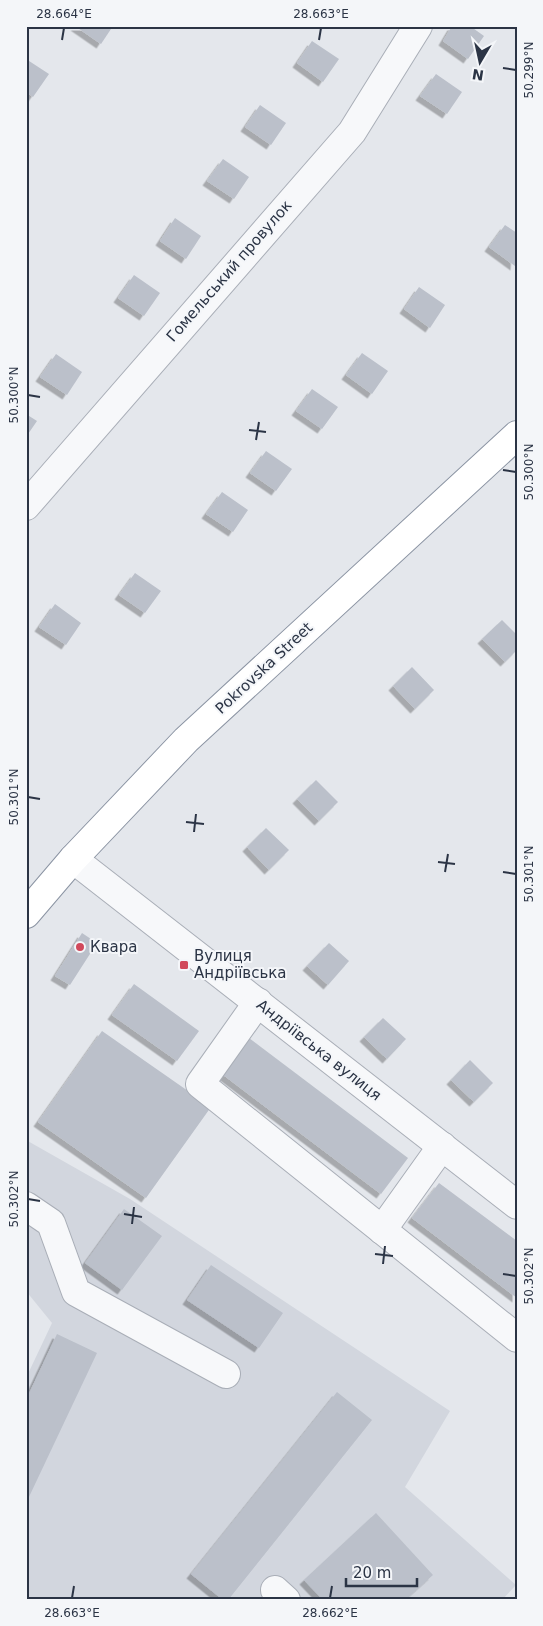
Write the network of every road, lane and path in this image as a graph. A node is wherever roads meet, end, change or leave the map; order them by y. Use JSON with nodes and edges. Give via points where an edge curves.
{"nodes":[{"id":1,"x":418,"y":26,"type":"edge"},
{"id":2,"x":514,"y":443,"type":"edge"},
{"id":3,"x":26,"y":506,"type":"edge"},
{"id":4,"x":73,"y":859,"type":"junction"},
{"id":5,"x":26,"y":914,"type":"edge"},
{"id":6,"x":258,"y":1002,"type":"junction"},
{"id":7,"x":442,"y":1146,"type":"junction"},
{"id":8,"x":517,"y":1205,"type":"edge"},
{"id":9,"x":26,"y":1206,"type":"edge"},
{"id":10,"x":382,"y":1230,"type":"junction"},
{"id":11,"x":517,"y":1338,"type":"edge"},
{"id":12,"x":226,"y":1374,"type":"dead end"}],
"edges":[{"from":1,"to":3,"type":"street","name":"Гомельський провулок","via":[[352,132]]},
{"from":2,"to":4,"type":"highway","name":"Pokrovska Street","via":[[186,740]]},
{"from":4,"to":5,"type":"highway","name":"Pokrovska Street"},
{"from":4,"to":6,"type":"street","name":"Андріївська вулиця"},
{"from":6,"to":7,"type":"street","name":"Андріївська вулиця"},
{"from":6,"to":10,"type":"street","via":[[200,1084]]},
{"from":7,"to":8,"type":"street","name":"Андріївська вулиця"},
{"from":7,"to":10,"type":"street"},
{"from":9,"to":12,"type":"street","via":[[51,1223],[76,1292]]},
{"from":10,"to":11,"type":"street"}]}
